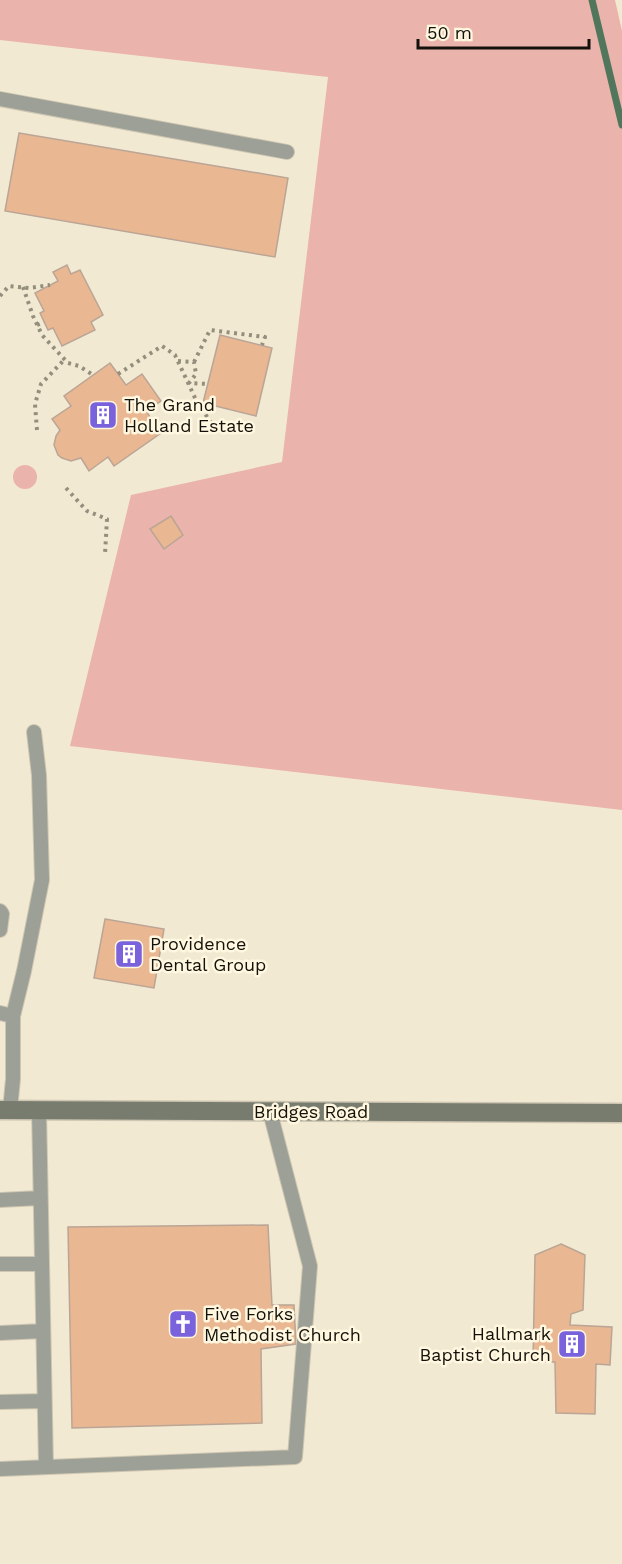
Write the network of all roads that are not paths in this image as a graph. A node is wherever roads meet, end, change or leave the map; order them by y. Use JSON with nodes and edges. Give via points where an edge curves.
{"nodes":[{"id":1,"x":0,"y":99,"type":"edge"},
{"id":2,"x":288,"y":152,"type":"dead end"},
{"id":3,"x":34,"y":732,"type":"dead end"},
{"id":4,"x":0,"y":911,"type":"edge"},
{"id":5,"x":0,"y":930,"type":"edge"},
{"id":6,"x":7,"y":1015,"type":"edge"},
{"id":7,"x":5,"y":1110,"type":"edge"},
{"id":8,"x":39,"y":1110,"type":"junction"},
{"id":9,"x":270,"y":1112,"type":"junction"},
{"id":10,"x":622,"y":1113,"type":"edge"},
{"id":11,"x":40,"y":1198,"type":"junction"},
{"id":12,"x":0,"y":1200,"type":"edge"},
{"id":13,"x":0,"y":1264,"type":"edge"},
{"id":14,"x":41,"y":1264,"type":"junction"},
{"id":15,"x":43,"y":1331,"type":"junction"},
{"id":16,"x":0,"y":1333,"type":"edge"},
{"id":17,"x":44,"y":1401,"type":"junction"},
{"id":18,"x":0,"y":1402,"type":"edge"},
{"id":19,"x":46,"y":1467,"type":"junction"},
{"id":20,"x":0,"y":1469,"type":"edge"}],
"edges":[{"from":1,"to":2,"type":"lane"},
{"from":3,"to":6,"type":"lane","via":[[42,880],[24,970]]},
{"from":4,"to":5,"type":"lane"},
{"from":6,"to":7,"type":"lane","via":[[13,1079]]},
{"from":7,"to":8,"type":"main road","name":"Bridges Road"},
{"from":8,"to":9,"type":"main road","name":"Bridges Road"},
{"from":8,"to":11,"type":"lane"},
{"from":9,"to":10,"type":"main road","name":"Bridges Road"},
{"from":9,"to":19,"type":"lane","via":[[310,1266],[295,1457]]},
{"from":11,"to":12,"type":"lane"},
{"from":11,"to":14,"type":"lane"},
{"from":13,"to":14,"type":"lane"},
{"from":14,"to":15,"type":"lane"},
{"from":15,"to":16,"type":"lane"},
{"from":15,"to":17,"type":"lane"},
{"from":17,"to":18,"type":"lane"},
{"from":17,"to":19,"type":"lane"},
{"from":19,"to":20,"type":"lane"}]}
